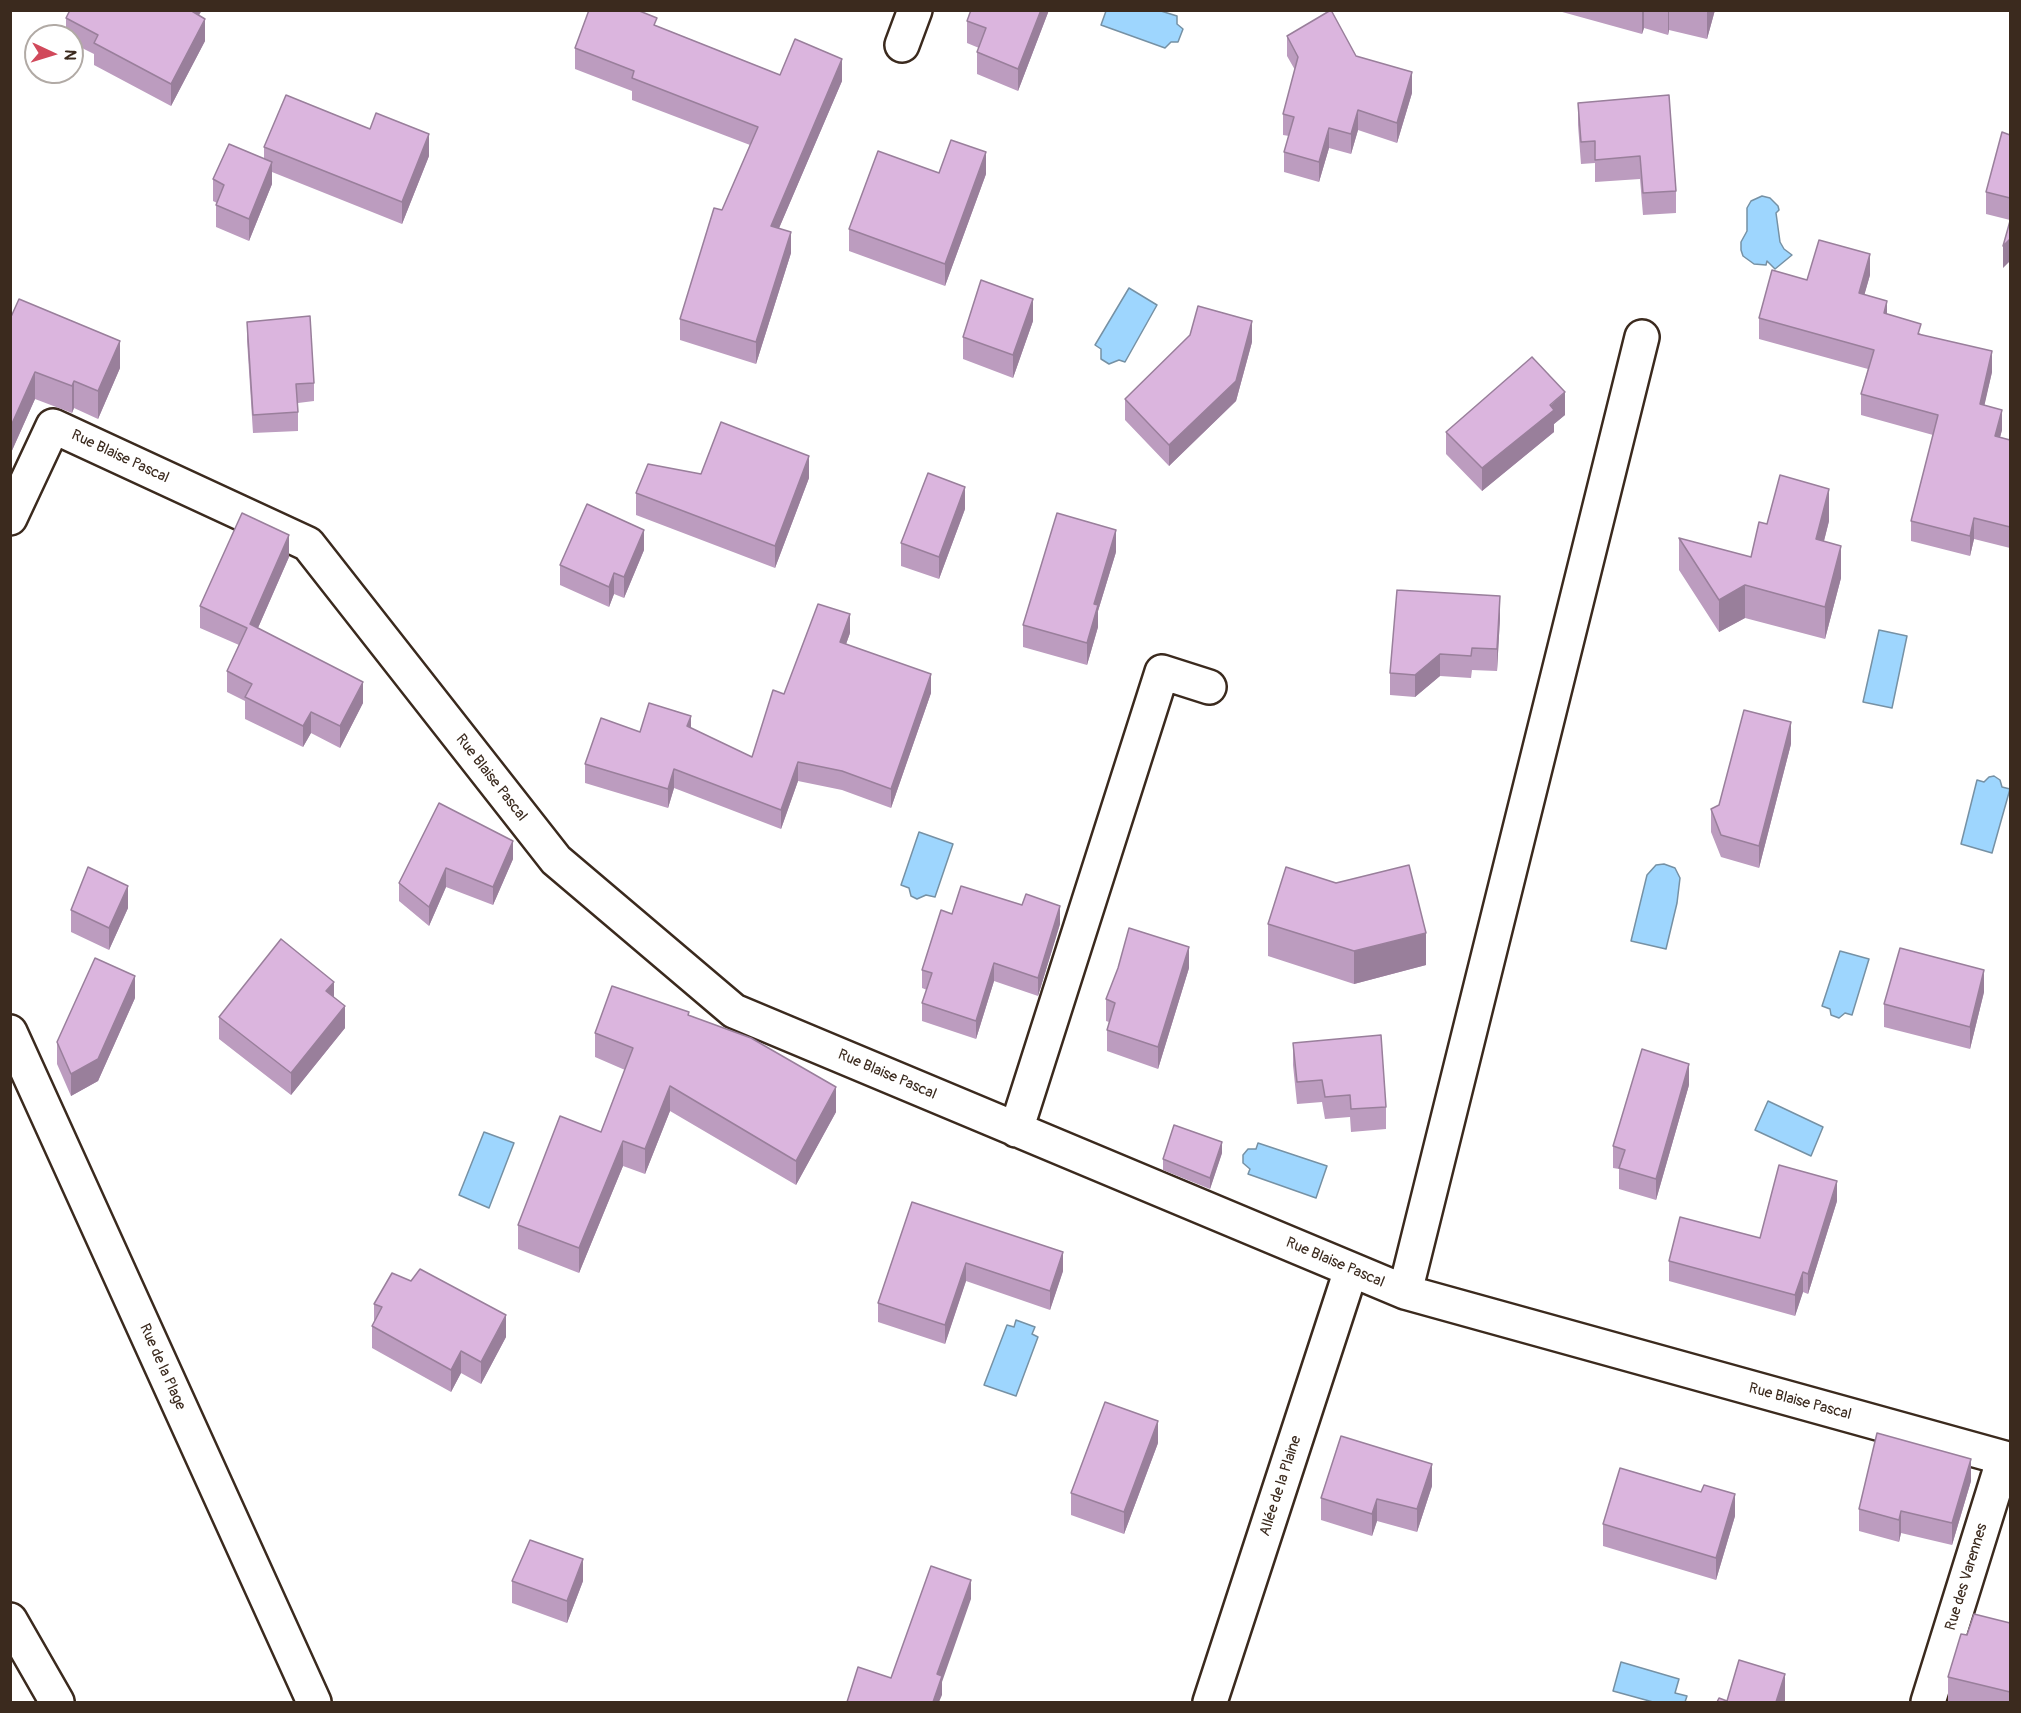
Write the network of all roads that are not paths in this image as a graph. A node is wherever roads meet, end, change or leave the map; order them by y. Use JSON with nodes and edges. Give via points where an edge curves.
{"nodes":[{"id":1,"x":915,"y":10,"type":"edge"},
{"id":2,"x":902,"y":45,"type":"dead end"},
{"id":3,"x":1642,"y":337,"type":"dead end"},
{"id":4,"x":10,"y":518,"type":"edge"},
{"id":5,"x":1209,"y":687,"type":"dead end"},
{"id":6,"x":10,"y":1032,"type":"edge"},
{"id":7,"x":1016,"y":1130,"type":"junction"},
{"id":8,"x":1352,"y":1270,"type":"junction"},
{"id":9,"x":1405,"y":1292,"type":"junction"},
{"id":10,"x":2007,"y":1459,"type":"edge"},
{"id":11,"x":10,"y":1620,"type":"edge"},
{"id":12,"x":57,"y":1702,"type":"edge"},
{"id":13,"x":314,"y":1702,"type":"edge"},
{"id":14,"x":1210,"y":1702,"type":"edge"},
{"id":15,"x":1928,"y":1702,"type":"edge"}],
"edges":[{"from":1,"to":2,"type":"street"},
{"from":3,"to":9,"type":"street"},
{"from":4,"to":7,"type":"street","name":"Rue Blaise Pascal","via":[[53,426],[308,544],[556,860],[734,1011]]},
{"from":5,"to":7,"type":"street","via":[[1162,672]]},
{"from":6,"to":13,"type":"street","name":"Rue de la Plage"},
{"from":7,"to":8,"type":"street","name":"Rue Blaise Pascal"},
{"from":8,"to":9,"type":"street","name":"Rue Blaise Pascal"},
{"from":8,"to":14,"type":"street","name":"Allée de la Plaine"},
{"from":9,"to":10,"type":"street","name":"Rue Blaise Pascal"},
{"from":10,"to":15,"type":"street","name":"Rue des Varennes"},
{"from":11,"to":12,"type":"street"}]}
